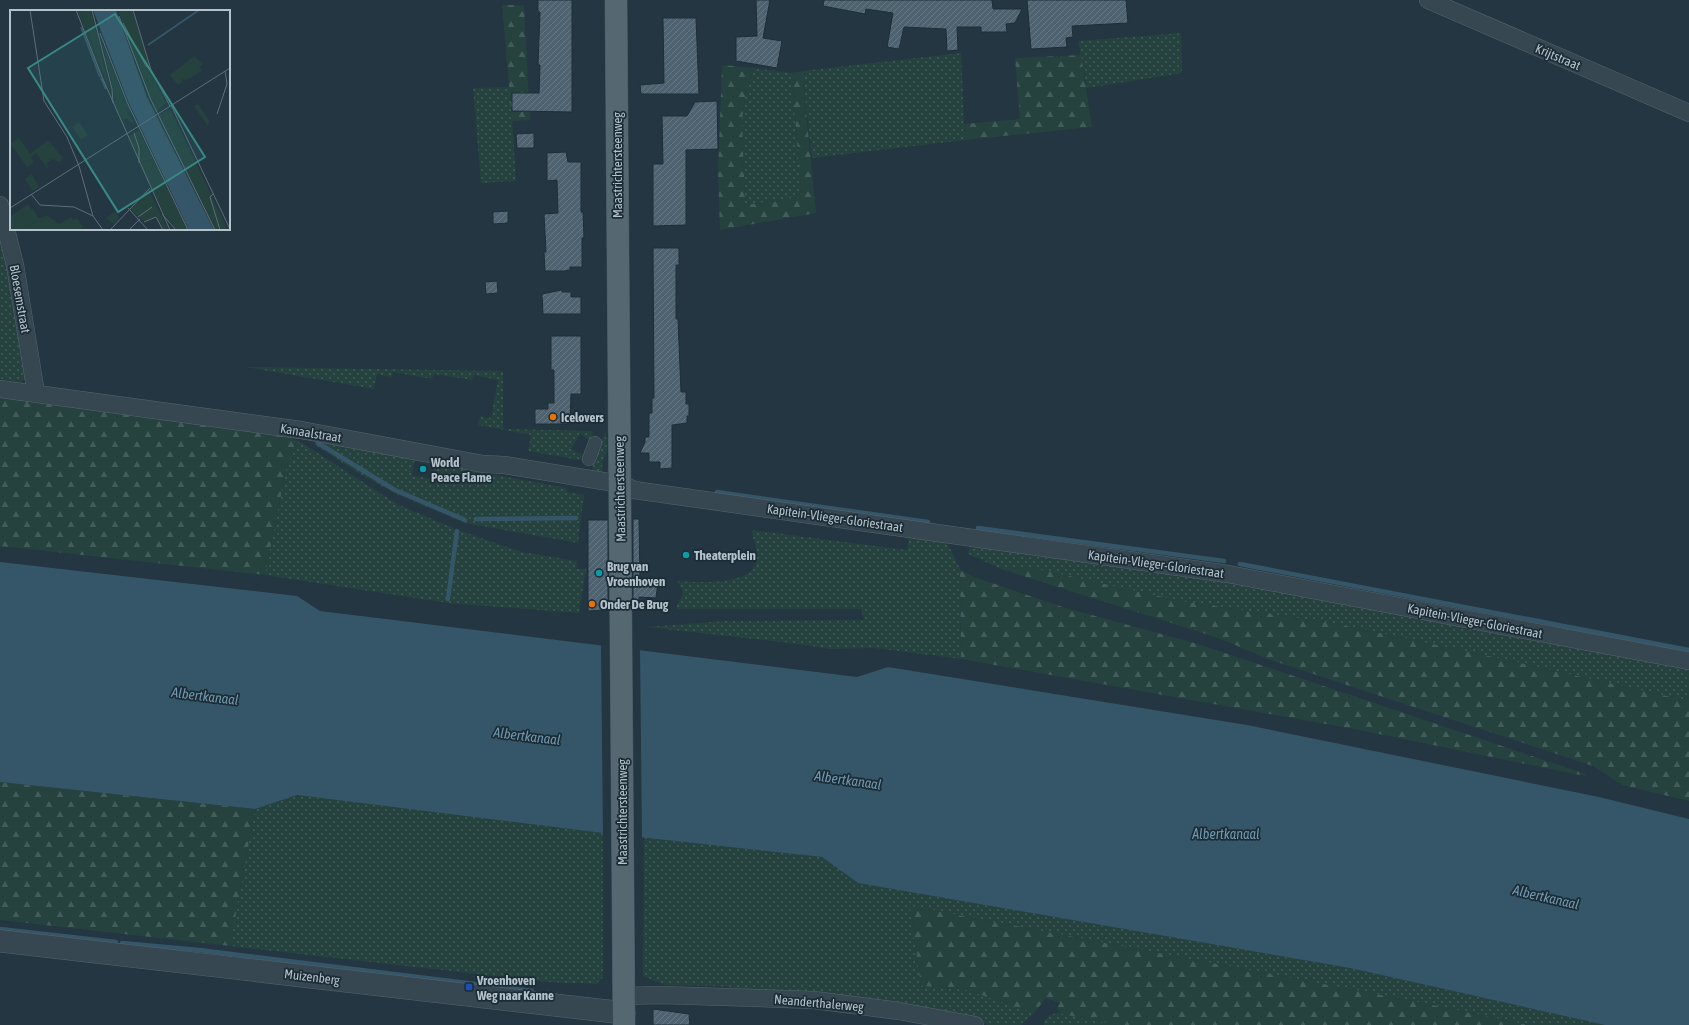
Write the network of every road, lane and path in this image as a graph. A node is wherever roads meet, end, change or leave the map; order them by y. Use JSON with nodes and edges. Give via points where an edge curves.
{"nodes":[{"id":1,"x":616,"y":0,"type":"edge"},
{"id":2,"x":1428,"y":0,"type":"edge"},
{"id":3,"x":1689,"y":113,"type":"edge"},
{"id":4,"x":0,"y":205,"type":"edge"},
{"id":5,"x":0,"y":389,"type":"edge"},
{"id":6,"x":36,"y":393,"type":"junction"},
{"id":7,"x":595,"y":443,"type":"dead end"},
{"id":8,"x":589,"y":459,"type":"dead end"},
{"id":9,"x":621,"y":484,"type":"junction"},
{"id":10,"x":1689,"y":661,"type":"edge"},
{"id":11,"x":0,"y":941,"type":"edge"},
{"id":12,"x":624,"y":1011,"type":"edge"},
{"id":13,"x":975,"y":1025,"type":"edge"}],
"edges":[{"from":1,"to":9,"type":"main road","name":"Maastrichtersteenweg"},
{"from":2,"to":3,"type":"street","name":"Krijtstraat"},
{"from":4,"to":6,"type":"street","name":"Bloesemstraat","via":[[15,265]]},
{"from":5,"to":6,"type":"street","name":"Kanaalstraat"},
{"from":6,"to":9,"type":"street","name":"Kanaalstraat","via":[[301,430],[483,464],[504,465]]},
{"from":7,"to":8,"type":"street"},
{"from":9,"to":10,"type":"street","name":"Kapitein-Vlieger-Gloriestraat","via":[[634,490],[1228,574]]},
{"from":9,"to":12,"type":"main road","name":"Maastrichtersteenweg"},
{"from":11,"to":12,"type":"street","name":"Muizenberg"},
{"from":12,"to":13,"type":"street","name":"Neanderthalerweg","via":[[661,995],[814,1000],[898,1011]]}]}
